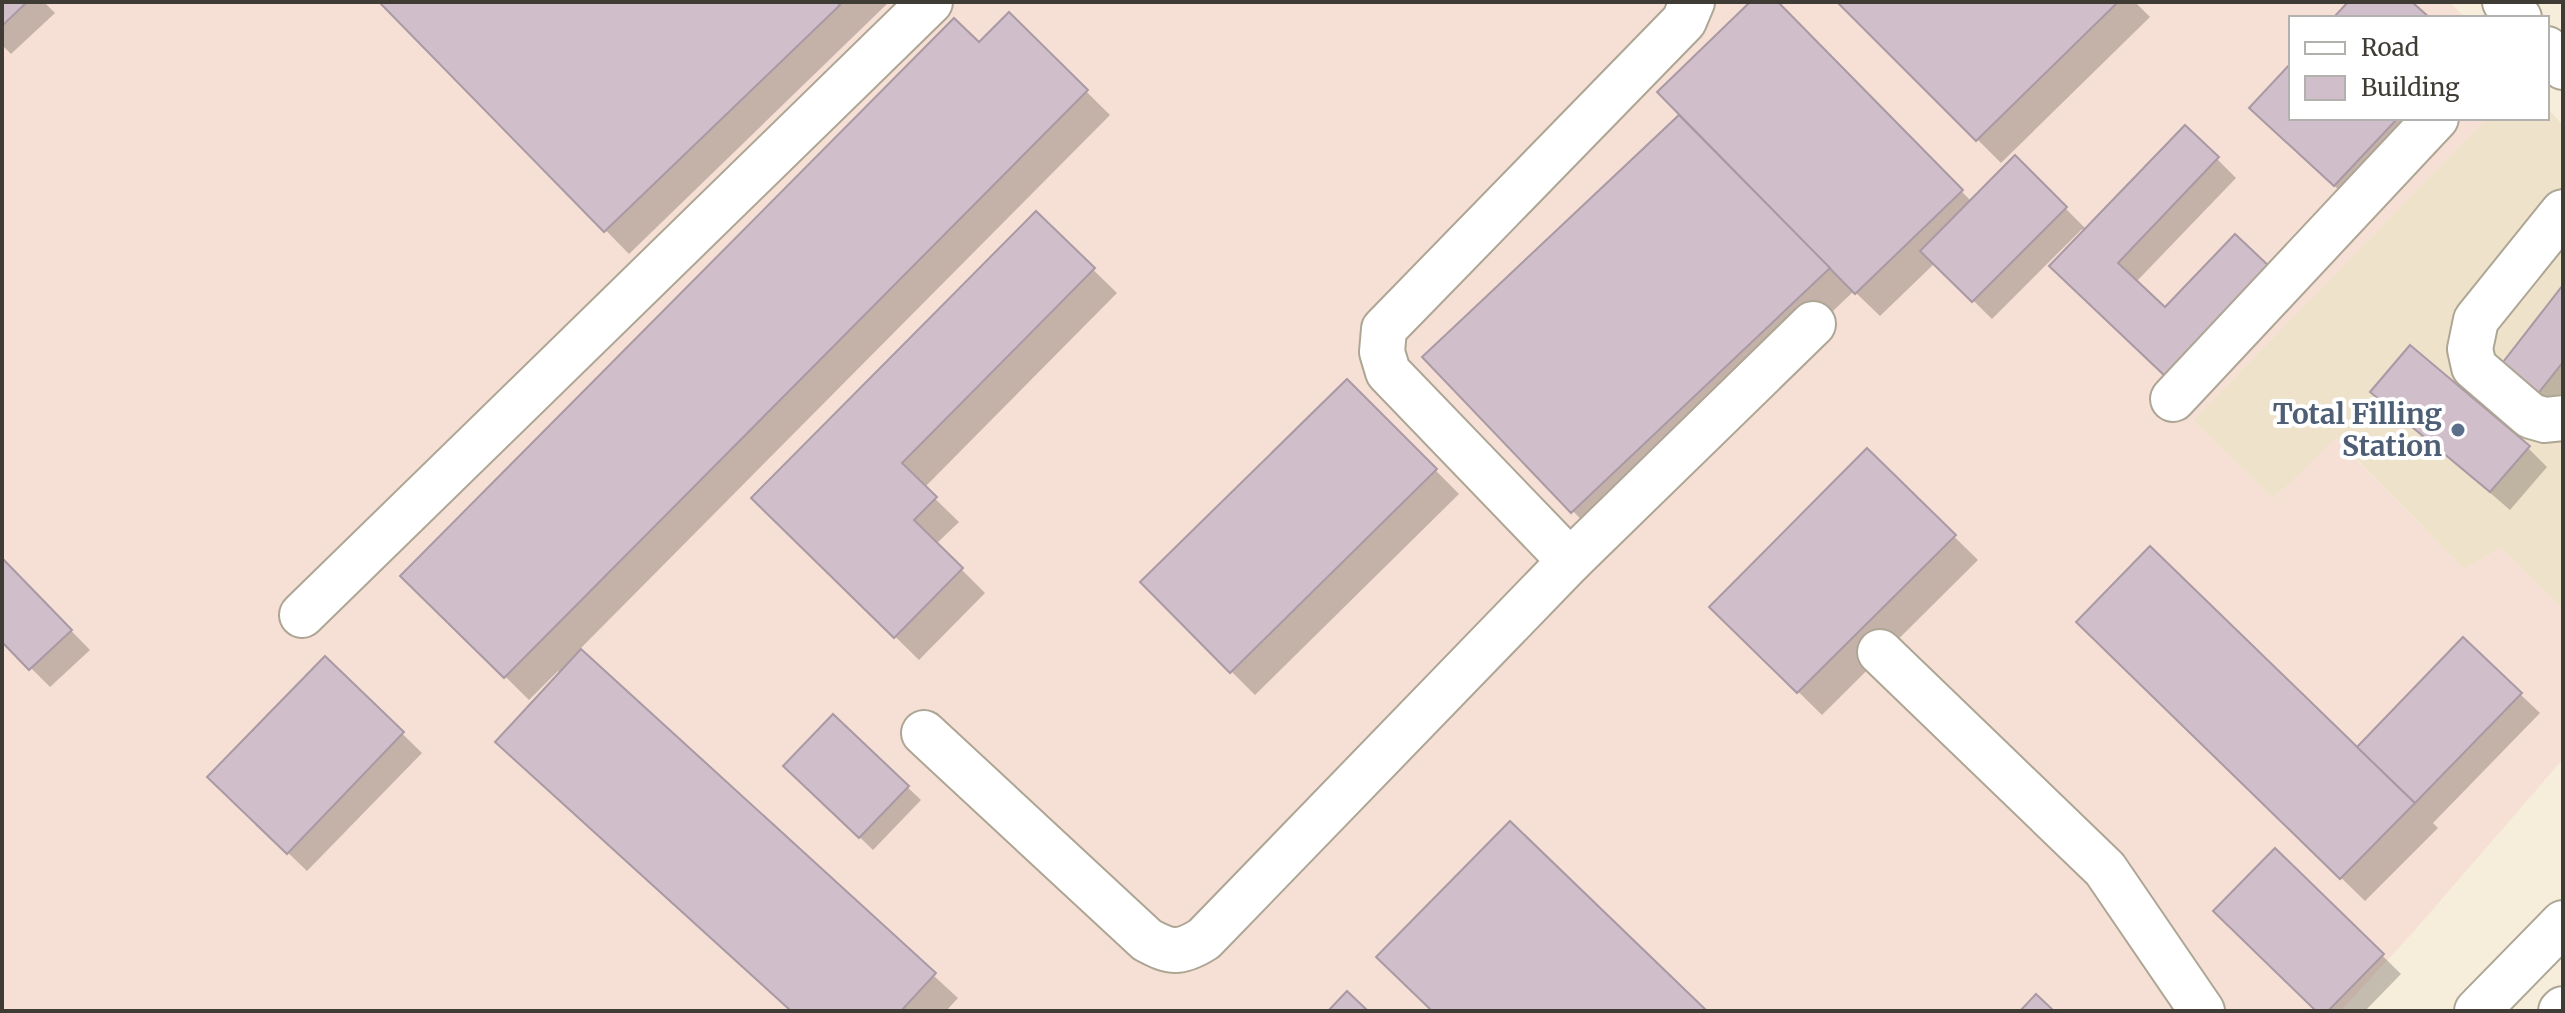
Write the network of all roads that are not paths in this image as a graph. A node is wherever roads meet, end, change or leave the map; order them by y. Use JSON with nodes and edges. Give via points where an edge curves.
{"nodes":[{"id":1,"x":930,"y":2,"type":"edge"},
{"id":2,"x":1692,"y":2,"type":"edge"},
{"id":3,"x":2549,"y":51,"type":"edge"},
{"id":4,"x":2563,"y":67,"type":"edge"},
{"id":5,"x":2434,"y":120,"type":"edge"},
{"id":6,"x":2563,"y":212,"type":"edge"},
{"id":7,"x":1813,"y":324,"type":"dead end"},
{"id":8,"x":2173,"y":399,"type":"dead end"},
{"id":9,"x":2563,"y":418,"type":"edge"},
{"id":10,"x":1570,"y":561,"type":"junction"},
{"id":11,"x":302,"y":615,"type":"dead end"},
{"id":12,"x":1880,"y":652,"type":"dead end"},
{"id":13,"x":924,"y":733,"type":"dead end"},
{"id":14,"x":2563,"y":923,"type":"edge"},
{"id":15,"x":2202,"y":1011,"type":"edge"},
{"id":16,"x":2477,"y":1011,"type":"edge"}],
"edges":[{"from":1,"to":11,"type":"main road"},
{"from":2,"to":10,"type":"main road","via":[[1684,21],[1384,329],[1382,352],[1388,372]]},
{"from":3,"to":4,"type":"main road"},
{"from":5,"to":8,"type":"main road"},
{"from":6,"to":9,"type":"main road","via":[[2476,320],[2470,349],[2474,367],[2531,416]]},
{"from":7,"to":10,"type":"main road"},
{"from":10,"to":13,"type":"main road","via":[[1204,939],[1187,950],[1167,951],[1147,940]]},
{"from":12,"to":15,"type":"main road","via":[[2105,869]]},
{"from":14,"to":16,"type":"main road"}]}
